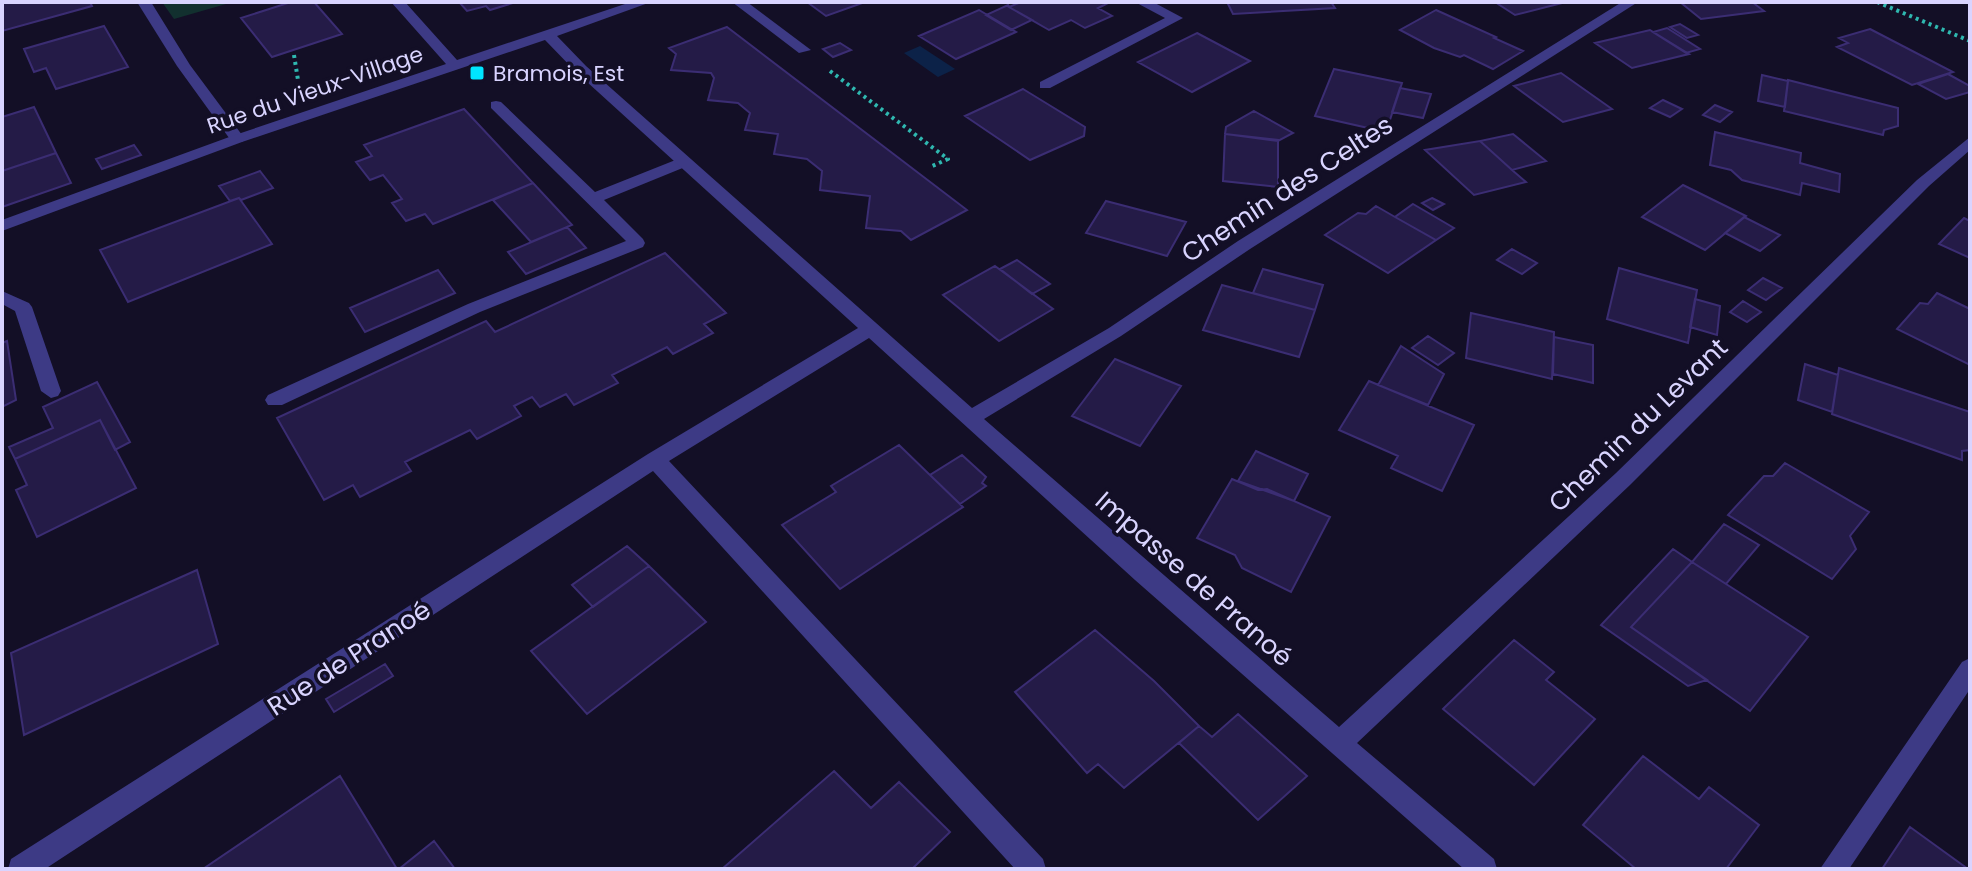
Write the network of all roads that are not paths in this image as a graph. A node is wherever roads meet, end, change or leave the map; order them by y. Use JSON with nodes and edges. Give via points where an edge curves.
{"nodes":[{"id":1,"x":144,"y":2,"type":"edge"},
{"id":2,"x":398,"y":2,"type":"edge"},
{"id":3,"x":644,"y":2,"type":"edge"},
{"id":4,"x":739,"y":2,"type":"edge"},
{"id":5,"x":1142,"y":2,"type":"edge"},
{"id":6,"x":1631,"y":2,"type":"edge"},
{"id":7,"x":548,"y":35,"type":"junction"},
{"id":8,"x":804,"y":50,"type":"dead end"},
{"id":9,"x":455,"y":66,"type":"junction"},
{"id":10,"x":1045,"y":85,"type":"dead end"},
{"id":11,"x":496,"y":105,"type":"dead end"},
{"id":12,"x":237,"y":139,"type":"junction"},
{"id":13,"x":1970,"y":142,"type":"edge"},
{"id":14,"x":684,"y":162,"type":"junction"},
{"id":15,"x":593,"y":199,"type":"junction"},
{"id":16,"x":2,"y":226,"type":"edge"},
{"id":17,"x":2,"y":297,"type":"edge"},
{"id":18,"x":870,"y":329,"type":"junction"},
{"id":19,"x":51,"y":391,"type":"dead end"},
{"id":20,"x":275,"y":400,"type":"dead end"},
{"id":21,"x":970,"y":418,"type":"junction"},
{"id":22,"x":655,"y":460,"type":"junction"},
{"id":23,"x":1970,"y":669,"type":"edge"},
{"id":24,"x":1340,"y":743,"type":"junction"},
{"id":25,"x":39,"y":864,"type":"edge"},
{"id":26,"x":1033,"y":869,"type":"edge"},
{"id":27,"x":1484,"y":869,"type":"edge"},
{"id":28,"x":1833,"y":869,"type":"edge"}],
"edges":[{"from":1,"to":12,"type":"street"},
{"from":2,"to":9,"type":"street"},
{"from":3,"to":7,"type":"street","name":"Rue du Vieux-Village"},
{"from":4,"to":8,"type":"street"},
{"from":5,"to":10,"type":"street","via":[[1176,18]]},
{"from":6,"to":21,"type":"street","name":"Chemin des Celtes","via":[[1115,332]]},
{"from":7,"to":9,"type":"street","name":"Rue du Vieux-Village"},
{"from":7,"to":14,"type":"street"},
{"from":9,"to":12,"type":"street","name":"Rue du Vieux-Village"},
{"from":11,"to":15,"type":"street"},
{"from":12,"to":16,"type":"street","name":"Rue du Vieux-Village"},
{"from":13,"to":24,"type":"street","name":"Chemin du Levant","via":[[1623,479]]},
{"from":14,"to":15,"type":"street"},
{"from":14,"to":18,"type":"street"},
{"from":15,"to":20,"type":"street","via":[[637,243],[474,308]]},
{"from":17,"to":19,"type":"street","via":[[23,307]]},
{"from":18,"to":21,"type":"street","name":"Impasse de Pranoé"},
{"from":18,"to":22,"type":"street","name":"Rue de Pranoé"},
{"from":21,"to":24,"type":"street","name":"Impasse de Pranoé"},
{"from":22,"to":25,"type":"street","name":"Rue de Pranoé"},
{"from":22,"to":26,"type":"street"},
{"from":23,"to":28,"type":"street"},
{"from":24,"to":27,"type":"street","name":"Impasse de Pranoé"}]}
